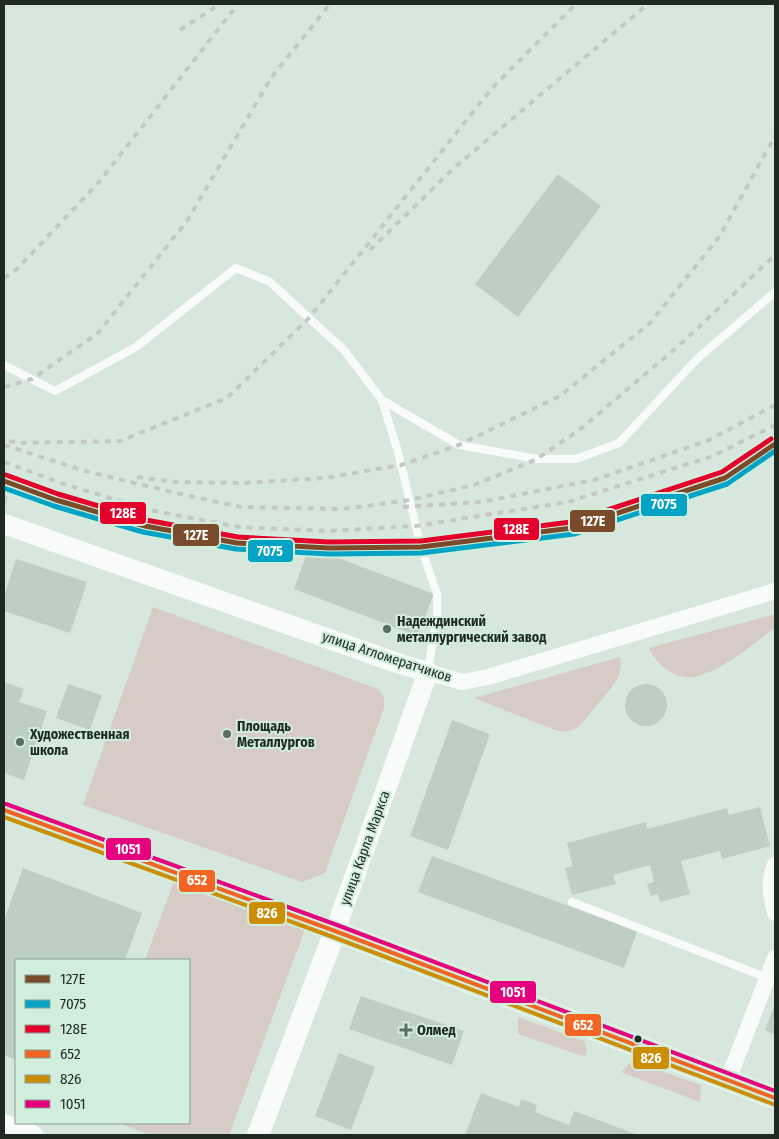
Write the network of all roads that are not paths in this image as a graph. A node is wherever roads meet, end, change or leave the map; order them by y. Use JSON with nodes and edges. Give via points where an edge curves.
{"nodes":[{"id":1,"x":775,"y":292,"type":"edge"},
{"id":2,"x":4,"y":365,"type":"edge"},
{"id":3,"x":382,"y":400,"type":"junction"},
{"id":4,"x":4,"y":524,"type":"edge"},
{"id":5,"x":775,"y":591,"type":"edge"},
{"id":6,"x":428,"y":672,"type":"junction"},
{"id":7,"x":4,"y":810,"type":"edge"},
{"id":8,"x":775,"y":865,"type":"edge"},
{"id":9,"x":572,"y":902,"type":"dead end"},
{"id":10,"x":775,"y":913,"type":"edge"},
{"id":11,"x":335,"y":931,"type":"junction"},
{"id":12,"x":775,"y":958,"type":"edge"},
{"id":13,"x":768,"y":978,"type":"junction"},
{"id":14,"x":728,"y":1080,"type":"junction"},
{"id":15,"x":775,"y":1098,"type":"edge"},
{"id":16,"x":4,"y":1124,"type":"edge"},
{"id":17,"x":33,"y":1135,"type":"edge"},
{"id":18,"x":258,"y":1135,"type":"edge"}],
"edges":[{"from":1,"to":3,"type":"lane","via":[[697,360],[619,443],[576,459],[537,459],[459,445]]},
{"from":2,"to":3,"type":"lane","via":[[55,391],[136,347],[236,268],[270,282],[343,349]]},
{"from":3,"to":6,"type":"lane","via":[[421,547],[437,594],[438,615]]},
{"from":4,"to":6,"type":"street","name":"улица Агломератчиков"},
{"from":5,"to":6,"type":"street","name":"улица Агломератчиков","via":[[488,677],[462,682]]},
{"from":6,"to":11,"type":"street","name":"улица Карла Маркса"},
{"from":7,"to":11,"type":"street"},
{"from":8,"to":10,"type":"street","via":[[771,875],[771,895]]},
{"from":9,"to":13,"type":"lane"},
{"from":11,"to":14,"type":"main road"},
{"from":11,"to":18,"type":"main road","name":"улица Карла Маркса"},
{"from":12,"to":13,"type":"street"},
{"from":13,"to":14,"type":"street"},
{"from":14,"to":15,"type":"main road"},
{"from":16,"to":17,"type":"street"}]}
